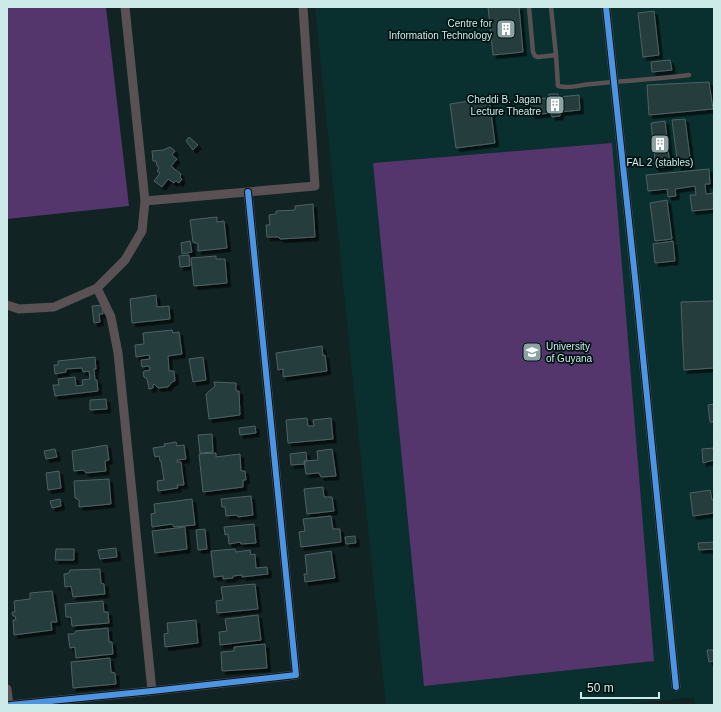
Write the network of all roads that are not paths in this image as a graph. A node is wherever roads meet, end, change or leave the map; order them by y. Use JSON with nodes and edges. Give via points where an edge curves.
{"nodes":[{"id":1,"x":125,"y":7,"type":"edge"},
{"id":2,"x":303,"y":7,"type":"edge"},
{"id":3,"x":529,"y":7,"type":"edge"},
{"id":4,"x":551,"y":7,"type":"edge"},
{"id":5,"x":606,"y":7,"type":"edge"},
{"id":6,"x":556,"y":55,"type":"junction"},
{"id":7,"x":689,"y":75,"type":"dead end"},
{"id":8,"x":615,"y":82,"type":"junction"},
{"id":9,"x":248,"y":192,"type":"junction"},
{"id":10,"x":146,"y":201,"type":"junction"},
{"id":11,"x":97,"y":288,"type":"junction"},
{"id":12,"x":7,"y":305,"type":"edge"},
{"id":13,"x":676,"y":687,"type":"dead end"},
{"id":14,"x":7,"y":689,"type":"edge"},
{"id":15,"x":152,"y":691,"type":"junction"},
{"id":16,"x":10,"y":705,"type":"edge"}],
"edges":[{"from":1,"to":10,"type":"street"},
{"from":2,"to":9,"type":"street","via":[[315,186]]},
{"from":3,"to":6,"type":"lane","via":[[532,52],[538,57]]},
{"from":4,"to":6,"type":"lane"},
{"from":5,"to":8,"type":"street"},
{"from":6,"to":8,"type":"lane","via":[[558,86],[574,88],[587,84]]},
{"from":7,"to":8,"type":"lane"},
{"from":8,"to":13,"type":"street"},
{"from":9,"to":10,"type":"street"},
{"from":9,"to":15,"type":"street","via":[[296,675]]},
{"from":10,"to":11,"type":"street","via":[[142,231],[125,260]]},
{"from":11,"to":12,"type":"street","via":[[54,307],[19,309]]},
{"from":11,"to":15,"type":"street","via":[[111,317],[118,353]]},
{"from":14,"to":16,"type":"street"},
{"from":15,"to":16,"type":"street"}]}
